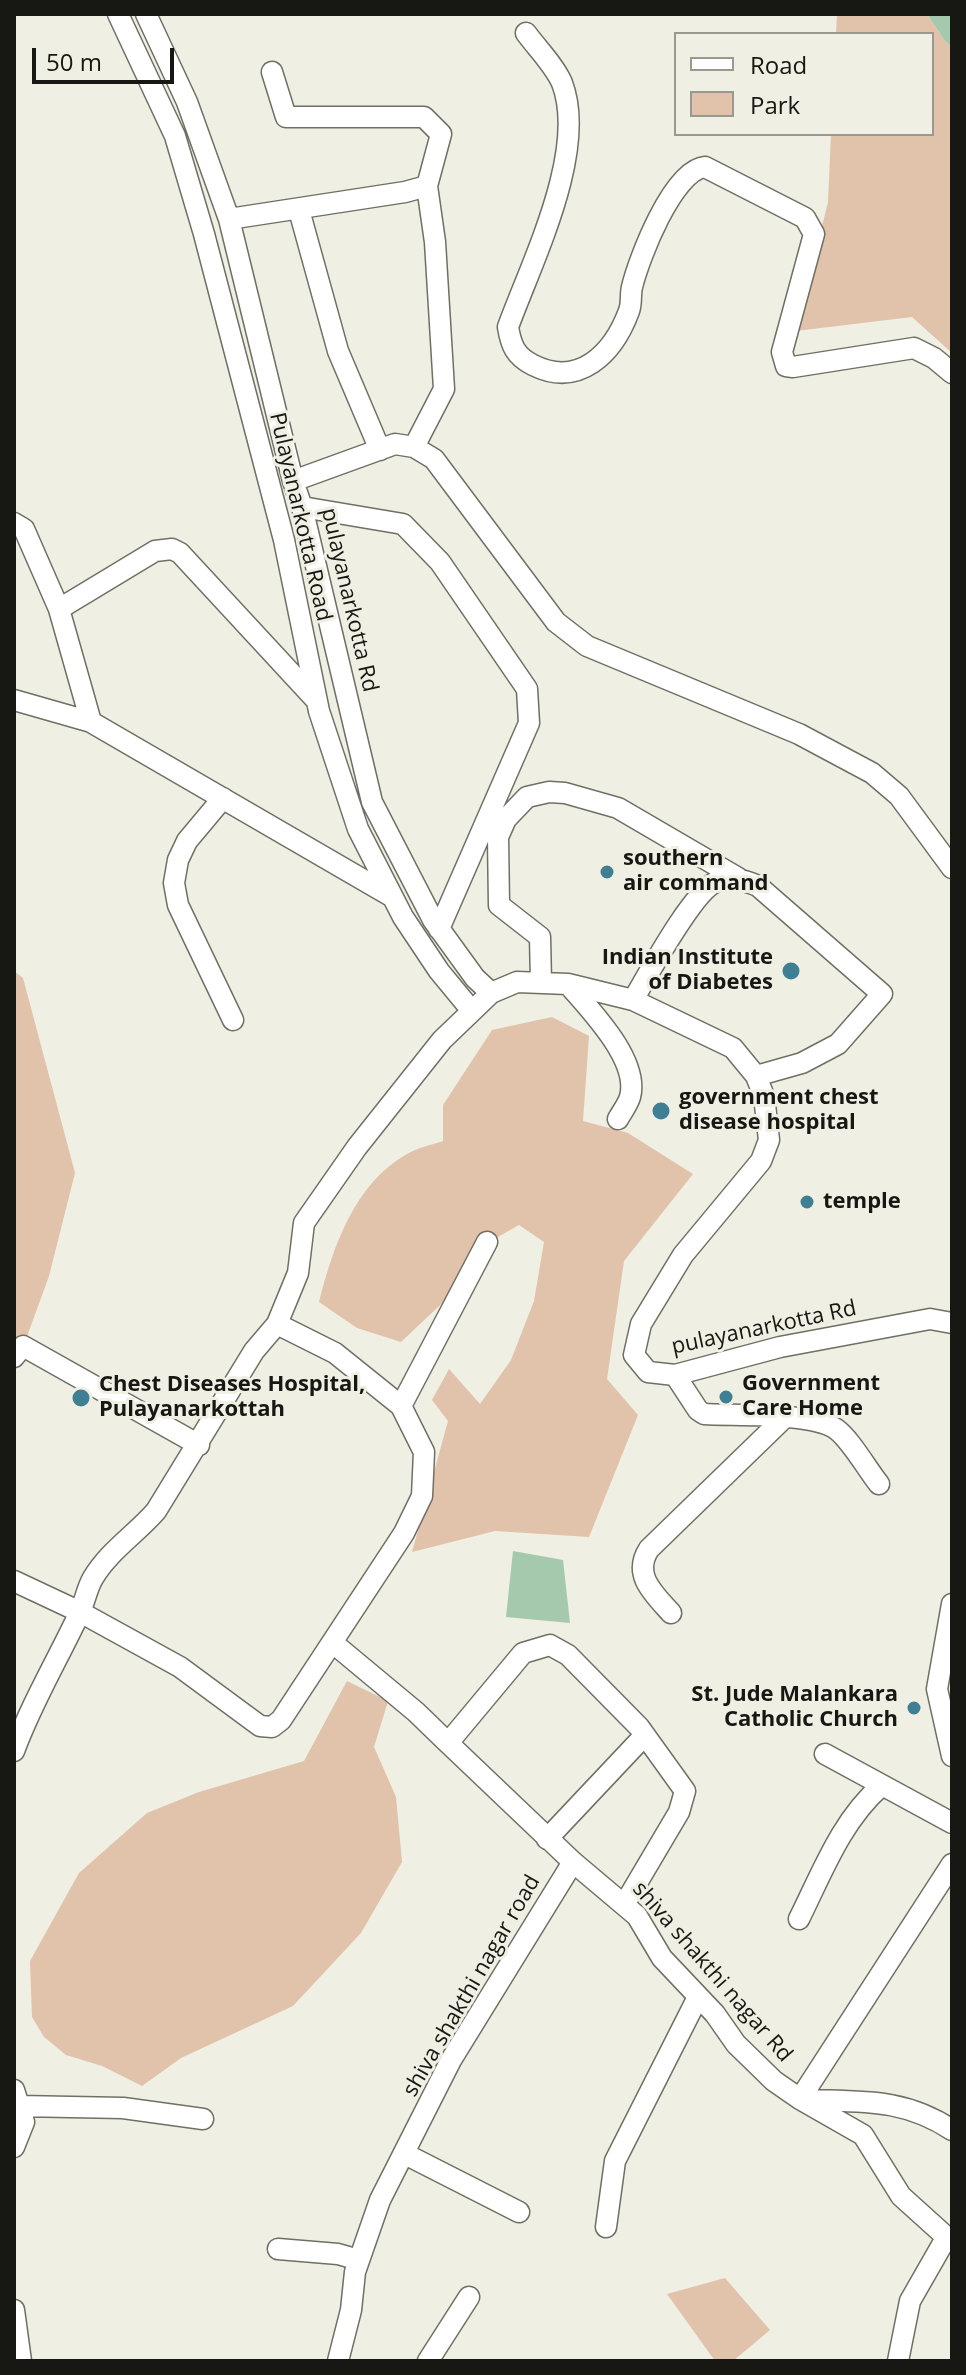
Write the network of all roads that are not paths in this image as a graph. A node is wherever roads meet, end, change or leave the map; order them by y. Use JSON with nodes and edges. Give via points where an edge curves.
{"nodes":[{"id":1,"x":118,"y":14,"type":"edge"},
{"id":2,"x":146,"y":14,"type":"edge"},
{"id":3,"x":526,"y":33,"type":"dead end"},
{"id":4,"x":272,"y":72,"type":"dead end"},
{"id":5,"x":427,"y":186,"type":"junction"},
{"id":6,"x":299,"y":210,"type":"junction"},
{"id":7,"x":229,"y":219,"type":"junction"},
{"id":8,"x":952,"y":373,"type":"edge"},
{"id":9,"x":414,"y":447,"type":"junction"},
{"id":10,"x":380,"y":450,"type":"junction"},
{"id":11,"x":293,"y":481,"type":"junction"},
{"id":12,"x":302,"y":507,"type":"junction"},
{"id":13,"x":14,"y":523,"type":"edge"},
{"id":14,"x":59,"y":609,"type":"junction"},
{"id":15,"x":14,"y":700,"type":"edge"},
{"id":16,"x":316,"y":700,"type":"junction"},
{"id":17,"x":91,"y":722,"type":"junction"},
{"id":18,"x":223,"y":798,"type":"junction"},
{"id":19,"x":952,"y":868,"type":"edge"},
{"id":20,"x":738,"y":878,"type":"junction"},
{"id":21,"x":392,"y":896,"type":"junction"},
{"id":22,"x":436,"y":924,"type":"junction"},
{"id":23,"x":541,"y":982,"type":"junction"},
{"id":24,"x":568,"y":984,"type":"junction"},
{"id":25,"x":491,"y":993,"type":"junction"},
{"id":26,"x":633,"y":1000,"type":"junction"},
{"id":27,"x":472,"y":1011,"type":"junction"},
{"id":28,"x":233,"y":1020,"type":"dead end"},
{"id":29,"x":756,"y":1076,"type":"junction"},
{"id":30,"x":618,"y":1119,"type":"dead end"},
{"id":31,"x":487,"y":1242,"type":"dead end"},
{"id":32,"x":952,"y":1323,"type":"edge"},
{"id":33,"x":277,"y":1324,"type":"junction"},
{"id":34,"x":14,"y":1357,"type":"edge"},
{"id":35,"x":675,"y":1375,"type":"junction"},
{"id":36,"x":401,"y":1406,"type":"junction"},
{"id":37,"x":784,"y":1418,"type":"junction"},
{"id":38,"x":199,"y":1445,"type":"junction"},
{"id":39,"x":879,"y":1484,"type":"dead end"},
{"id":40,"x":14,"y":1581,"type":"edge"},
{"id":41,"x":952,"y":1604,"type":"edge"},
{"id":42,"x":80,"y":1612,"type":"junction"},
{"id":43,"x":671,"y":1613,"type":"dead end"},
{"id":44,"x":333,"y":1643,"type":"junction"},
{"id":45,"x":645,"y":1735,"type":"junction"},
{"id":46,"x":448,"y":1743,"type":"junction"},
{"id":47,"x":14,"y":1751,"type":"edge"},
{"id":48,"x":825,"y":1754,"type":"dead end"},
{"id":49,"x":952,"y":1756,"type":"edge"},
{"id":50,"x":881,"y":1786,"type":"junction"},
{"id":51,"x":952,"y":1823,"type":"edge"},
{"id":52,"x":547,"y":1839,"type":"junction"},
{"id":53,"x":573,"y":1862,"type":"junction"},
{"id":54,"x":952,"y":1864,"type":"edge"},
{"id":55,"x":624,"y":1905,"type":"junction"},
{"id":56,"x":799,"y":1919,"type":"dead end"},
{"id":57,"x":698,"y":1997,"type":"junction"},
{"id":58,"x":800,"y":2099,"type":"junction"},
{"id":59,"x":18,"y":2109,"type":"edge"},
{"id":60,"x":203,"y":2119,"type":"dead end"},
{"id":61,"x":952,"y":2130,"type":"edge"},
{"id":62,"x":14,"y":2147,"type":"edge"},
{"id":63,"x":405,"y":2154,"type":"junction"},
{"id":64,"x":519,"y":2212,"type":"dead end"},
{"id":65,"x":606,"y":2227,"type":"dead end"},
{"id":66,"x":949,"y":2240,"type":"edge"},
{"id":67,"x":278,"y":2249,"type":"dead end"},
{"id":68,"x":359,"y":2260,"type":"junction"},
{"id":69,"x":469,"y":2297,"type":"dead end"},
{"id":70,"x":14,"y":2310,"type":"edge"},
{"id":71,"x":21,"y":2361,"type":"edge"},
{"id":72,"x":338,"y":2361,"type":"edge"},
{"id":73,"x":428,"y":2361,"type":"edge"},
{"id":74,"x":898,"y":2361,"type":"edge"}],
"edges":[{"from":1,"to":16,"type":"street","name":"Pulayanarkotta Road","via":[[175,136],[204,234],[284,540]]},
{"from":2,"to":7,"type":"street","name":"pulayanarkotta Rd","via":[[187,102]]},
{"from":3,"to":8,"type":"street","via":[[561,81],[569,145],[508,327],[511,347],[523,360],[544,371],[567,373],[593,364],[621,329],[632,287],[670,198],[685,176],[705,167],[810,224],[814,234],[782,352],[786,366],[914,348]]},
{"from":4,"to":5,"type":"street","via":[[286,117],[424,117],[441,134]]},
{"from":5,"to":6,"type":"street"},
{"from":5,"to":9,"type":"street","via":[[444,389]]},
{"from":6,"to":7,"type":"street"},
{"from":6,"to":10,"type":"street","via":[[338,351]]},
{"from":7,"to":11,"type":"street","name":"pulayanarkotta Rd"},
{"from":9,"to":10,"type":"street","via":[[395,444]]},
{"from":9,"to":19,"type":"street","via":[[434,459],[556,622],[587,646],[799,734],[872,773],[899,796]]},
{"from":10,"to":11,"type":"street"},
{"from":11,"to":12,"type":"street","name":"pulayanarkotta Rd"},
{"from":12,"to":22,"type":"street","name":"pulayanarkotta Rd","via":[[372,802]]},
{"from":12,"to":22,"type":"street","via":[[403,524],[440,562],[527,689],[529,723]]},
{"from":13,"to":14,"type":"street","via":[[24,529]]},
{"from":14,"to":16,"type":"street","via":[[155,551],[172,549]]},
{"from":14,"to":17,"type":"street"},
{"from":15,"to":17,"type":"street"},
{"from":16,"to":21,"type":"street","name":"Pulayanarkotta Road","via":[[358,829]]},
{"from":17,"to":18,"type":"street"},
{"from":18,"to":21,"type":"street"},
{"from":18,"to":28,"type":"street","via":[[187,841],[174,883],[178,905]]},
{"from":20,"to":23,"type":"street","via":[[618,808],[565,793],[527,797],[506,819],[498,837],[499,905],[540,937]]},
{"from":20,"to":26,"type":"street","via":[[714,882],[691,906]]},
{"from":20,"to":29,"type":"street","via":[[758,886],[882,994],[838,1044],[802,1063]]},
{"from":21,"to":22,"type":"street"},
{"from":21,"to":27,"type":"street","name":"Pulayanarkotta Road","via":[[439,971]]},
{"from":22,"to":25,"type":"street","name":"pulayanarkotta Rd"},
{"from":23,"to":24,"type":"street","name":"pulayanarkotta Rd"},
{"from":23,"to":25,"type":"street","name":"pulayanarkotta Rd","via":[[517,982]]},
{"from":24,"to":26,"type":"street","name":"pulayanarkotta Rd"},
{"from":24,"to":30,"type":"street","via":[[625,1060],[630,1097]]},
{"from":25,"to":27,"type":"street","name":"pulayanarkotta Rd"},
{"from":26,"to":29,"type":"street","name":"pulayanarkotta Rd","via":[[733,1048]]},
{"from":27,"to":33,"type":"street","via":[[415,1073],[304,1223],[298,1273]]},
{"from":29,"to":35,"type":"street","name":"pulayanarkotta Rd","via":[[769,1140],[761,1161],[683,1255],[641,1324],[634,1355],[648,1372]]},
{"from":31,"to":36,"type":"street"},
{"from":32,"to":35,"type":"street","name":"pulayanarkotta Rd","via":[[930,1319],[780,1347]]},
{"from":33,"to":36,"type":"street","via":[[335,1353]]},
{"from":33,"to":38,"type":"street","via":[[254,1351]]},
{"from":34,"to":38,"type":"street","via":[[23,1346]]},
{"from":35,"to":37,"type":"street","via":[[704,1414]]},
{"from":36,"to":44,"type":"street","via":[[424,1452],[422,1496]]},
{"from":37,"to":39,"type":"street","via":[[838,1430]]},
{"from":37,"to":43,"type":"street","via":[[644,1557],[648,1586]]},
{"from":38,"to":42,"type":"street","via":[[156,1511],[92,1579]]},
{"from":40,"to":42,"type":"street"},
{"from":41,"to":49,"type":"street","via":[[937,1689]]},
{"from":42,"to":44,"type":"street","via":[[180,1667],[260,1726],[272,1727],[281,1720]]},
{"from":42,"to":47,"type":"street"},
{"from":44,"to":46,"type":"street","name":"shiva shakthi nagar Rd"},
{"from":45,"to":46,"type":"street","via":[[568,1655],[550,1645],[523,1653]]},
{"from":45,"to":52,"type":"street"},
{"from":45,"to":55,"type":"street","via":[[685,1791],[679,1812]]},
{"from":46,"to":52,"type":"street","name":"shiva shakthi nagar Rd"},
{"from":48,"to":50,"type":"street"},
{"from":50,"to":51,"type":"street"},
{"from":50,"to":56,"type":"street","via":[[836,1843]]},
{"from":52,"to":53,"type":"street","name":"shiva shakthi nagar Rd"},
{"from":53,"to":55,"type":"street","name":"shiva shakthi nagar Rd"},
{"from":53,"to":63,"type":"street","name":"shiva shakthi nagar road","via":[[451,2060]]},
{"from":54,"to":58,"type":"street"},
{"from":55,"to":57,"type":"street","name":"shiva shakthi nagar Rd"},
{"from":57,"to":58,"type":"street","name":"shiva shakthi nagar Rd","via":[[736,2044]]},
{"from":57,"to":65,"type":"street","via":[[615,2161]]},
{"from":58,"to":61,"type":"street","via":[[892,2104],[931,2116]]},
{"from":58,"to":66,"type":"street","name":"shiva shakthi nagar Rd","via":[[863,2135],[901,2196]]},
{"from":59,"to":60,"type":"street","via":[[123,2108]]},
{"from":59,"to":62,"type":"street"},
{"from":63,"to":64,"type":"street"},
{"from":63,"to":68,"type":"street","name":"shiva shakthi nagar road","via":[[380,2200]]},
{"from":66,"to":74,"type":"street","via":[[910,2301]]},
{"from":67,"to":68,"type":"street"},
{"from":68,"to":72,"type":"street","name":"shiva shakthi nagar road"},
{"from":69,"to":73,"type":"street"},
{"from":70,"to":71,"type":"street"}]}
